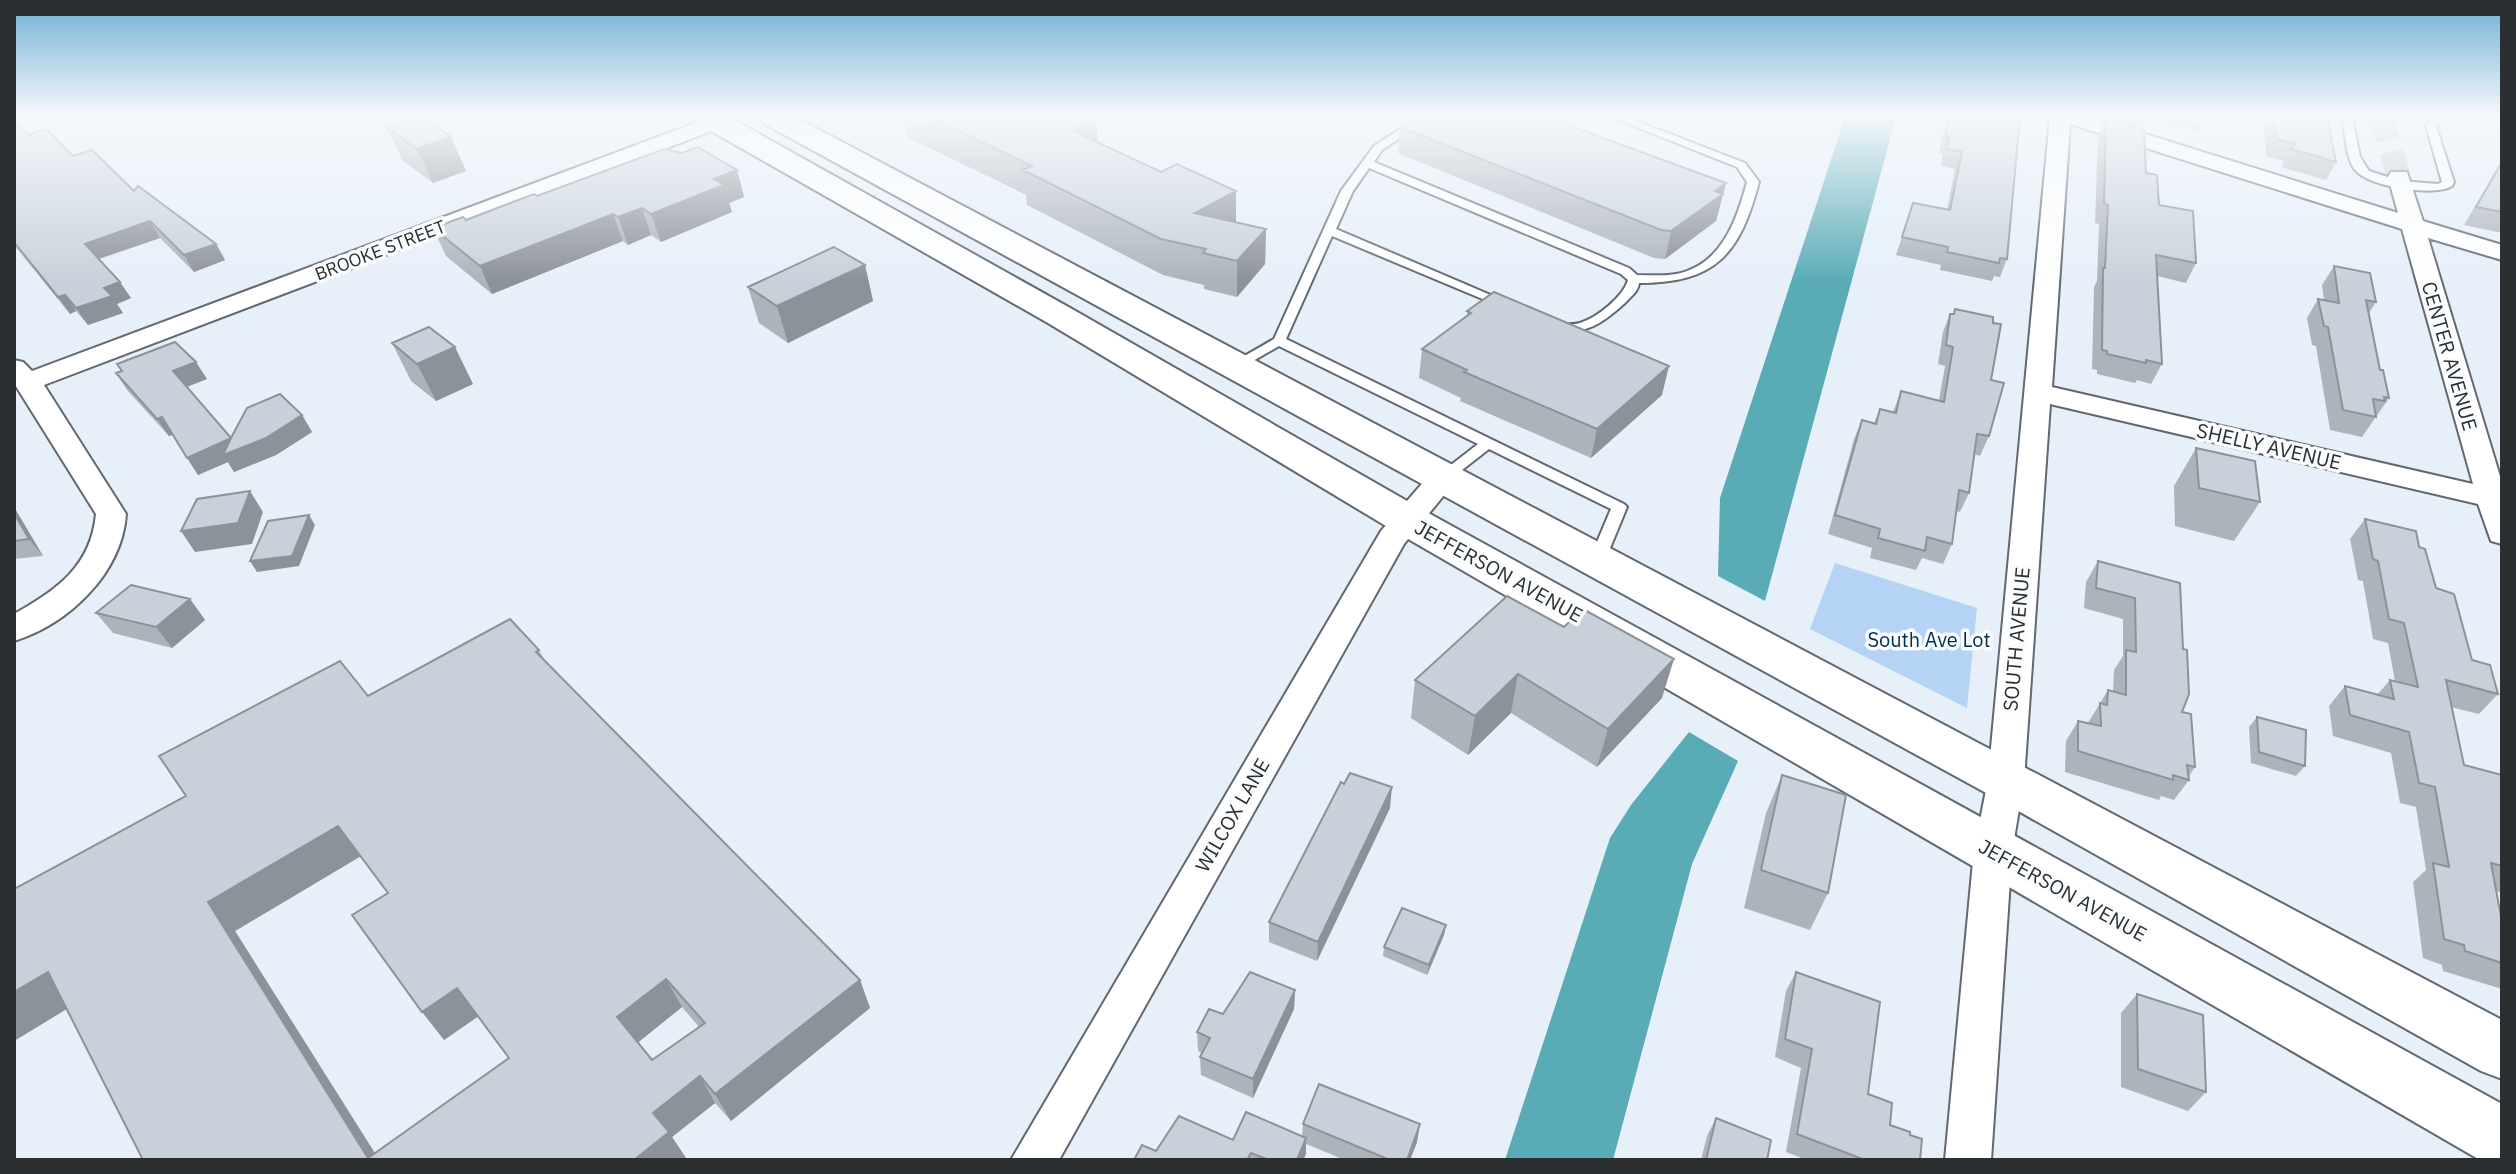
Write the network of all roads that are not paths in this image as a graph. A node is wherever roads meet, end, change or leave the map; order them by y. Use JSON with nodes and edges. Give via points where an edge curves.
{"nodes":[{"id":1,"x":574,"y":172,"type":"edge"},
{"id":2,"x":810,"y":172,"type":"edge"},
{"id":3,"x":874,"y":172,"type":"edge"},
{"id":4,"x":1361,"y":172,"type":"edge"},
{"id":5,"x":1388,"y":172,"type":"edge"},
{"id":6,"x":1746,"y":172,"type":"edge"},
{"id":7,"x":2055,"y":172,"type":"edge"},
{"id":8,"x":2241,"y":172,"type":"edge"},
{"id":9,"x":2365,"y":172,"type":"edge"},
{"id":10,"x":2445,"y":172,"type":"edge"},
{"id":11,"x":2400,"y":180,"type":"junction"},
{"id":12,"x":2413,"y":226,"type":"junction"},
{"id":13,"x":1330,"y":231,"type":"junction"},
{"id":14,"x":2502,"y":253,"type":"edge"},
{"id":15,"x":1634,"y":279,"type":"junction"},
{"id":16,"x":1519,"y":309,"type":"edge"},
{"id":17,"x":1548,"y":321,"type":"edge"},
{"id":18,"x":1279,"y":341,"type":"junction"},
{"id":19,"x":1234,"y":366,"type":"junction"},
{"id":20,"x":21,"y":375,"type":"edge"},
{"id":21,"x":2036,"y":392,"type":"junction"},
{"id":22,"x":1487,"y":444,"type":"junction"},
{"id":23,"x":1443,"y":478,"type":"junction"},
{"id":24,"x":2496,"y":499,"type":"edge"},
{"id":25,"x":1406,"y":519,"type":"junction"},
{"id":26,"x":2502,"y":534,"type":"edge"},
{"id":27,"x":1597,"y":561,"type":"junction"},
{"id":28,"x":14,"y":629,"type":"edge"},
{"id":29,"x":2006,"y":780,"type":"junction"},
{"id":30,"x":1993,"y":851,"type":"junction"},
{"id":31,"x":2502,"y":1051,"type":"edge"},
{"id":32,"x":2502,"y":1138,"type":"edge"},
{"id":33,"x":1034,"y":1160,"type":"edge"},
{"id":34,"x":1968,"y":1160,"type":"edge"}],
"edges":[{"from":1,"to":20,"type":"street","name":"BROOKE STREET"},
{"from":2,"to":25,"type":"main road","name":"JEFFERSON AVENUE"},
{"from":3,"to":19,"type":"main road"},
{"from":4,"to":13,"type":"lane"},
{"from":5,"to":15,"type":"lane"},
{"from":6,"to":15,"type":"lane","via":[[1753,182],[1744,217],[1712,262],[1692,274]]},
{"from":7,"to":21,"type":"street","name":"SOUTH AVENUE"},
{"from":8,"to":12,"type":"street"},
{"from":9,"to":11,"type":"lane","via":[[2377,179]]},
{"from":10,"to":11,"type":"lane","via":[[2446,186]]},
{"from":11,"to":12,"type":"street","name":"CENTER AVENUE"},
{"from":12,"to":14,"type":"street"},
{"from":12,"to":24,"type":"street","name":"CENTER AVENUE"},
{"from":13,"to":16,"type":"lane"},
{"from":13,"to":18,"type":"lane"},
{"from":15,"to":17,"type":"lane","via":[[1632,289],[1590,326],[1577,330]]},
{"from":18,"to":19,"type":"lane"},
{"from":18,"to":22,"type":"lane"},
{"from":19,"to":23,"type":"main road"},
{"from":20,"to":28,"type":"street","via":[[111,514],[112,528],[106,549],[87,577]]},
{"from":21,"to":24,"type":"street","name":"SHELLY AVENUE"},
{"from":21,"to":29,"type":"street","name":"SOUTH AVENUE"},
{"from":22,"to":23,"type":"lane"},
{"from":22,"to":27,"type":"lane","via":[[1619,507]]},
{"from":23,"to":25,"type":"street","name":"WILCOX LANE"},
{"from":23,"to":27,"type":"main road"},
{"from":24,"to":26,"type":"street","name":"CENTER AVENUE"},
{"from":25,"to":30,"type":"main road","name":"JEFFERSON AVENUE"},
{"from":25,"to":33,"type":"street","name":"WILCOX LANE"},
{"from":27,"to":29,"type":"main road"},
{"from":29,"to":30,"type":"street","name":"SOUTH AVENUE"},
{"from":29,"to":31,"type":"main road"},
{"from":30,"to":32,"type":"main road","name":"JEFFERSON AVENUE"},
{"from":30,"to":34,"type":"street","name":"SOUTH AVENUE"}]}
